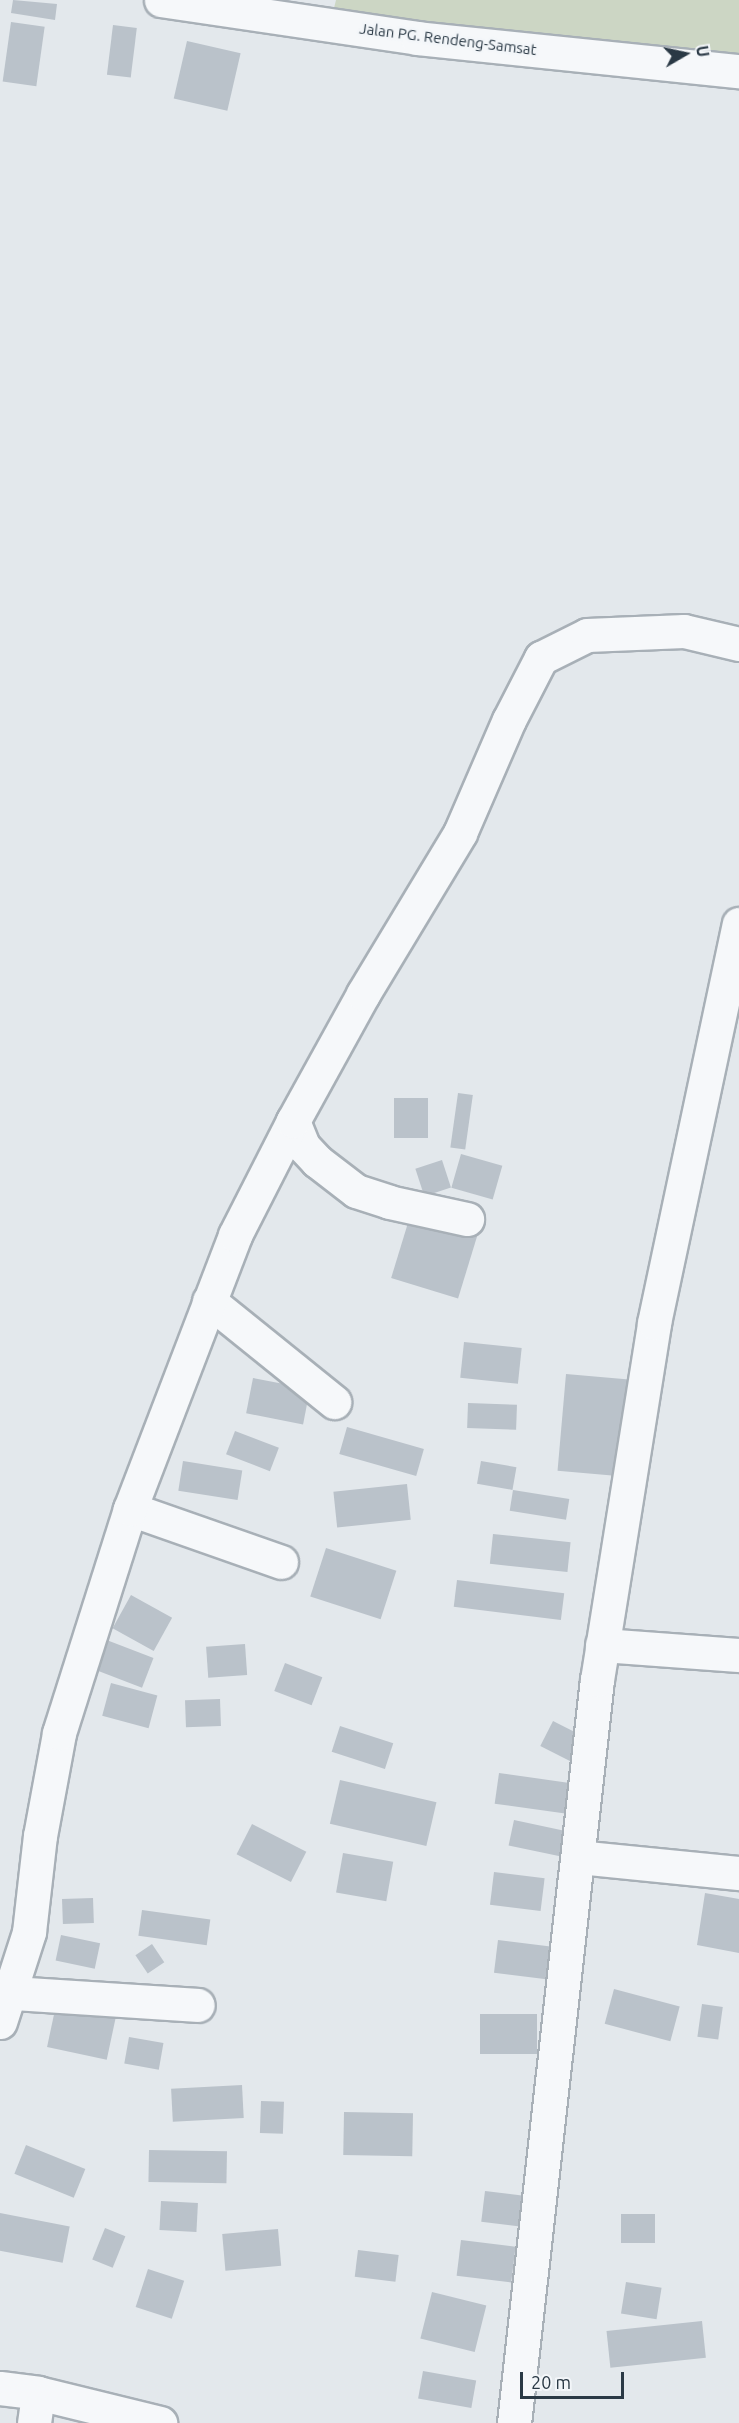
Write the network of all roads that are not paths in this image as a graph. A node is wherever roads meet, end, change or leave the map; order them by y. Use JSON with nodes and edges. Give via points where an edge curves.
{"nodes":[{"id":1,"x":161,"y":0,"type":"edge"},
{"id":2,"x":737,"y":71,"type":"edge"},
{"id":3,"x":739,"y":644,"type":"edge"},
{"id":4,"x":739,"y":924,"type":"edge"},
{"id":5,"x":293,"y":1121,"type":"junction"},
{"id":6,"x":467,"y":1219,"type":"dead end"},
{"id":7,"x":209,"y":1301,"type":"junction"},
{"id":8,"x":334,"y":1402,"type":"dead end"},
{"id":9,"x":130,"y":1509,"type":"junction"},
{"id":10,"x":281,"y":1562,"type":"dead end"},
{"id":11,"x":602,"y":1645,"type":"junction"},
{"id":12,"x":739,"y":1655,"type":"edge"},
{"id":13,"x":578,"y":1857,"type":"junction"},
{"id":14,"x":739,"y":1873,"type":"edge"},
{"id":15,"x":198,"y":2006,"type":"dead end"},
{"id":16,"x":6,"y":2008,"type":"edge"},
{"id":17,"x":0,"y":2388,"type":"edge"},
{"id":18,"x":36,"y":2408,"type":"edge"},
{"id":19,"x":160,"y":2423,"type":"edge"},
{"id":20,"x":514,"y":2423,"type":"edge"}],
"edges":[{"from":1,"to":2,"type":"street","name":"Jalan PG. Rendeng-Samsat","via":[[417,38]]},
{"from":3,"to":5,"type":"street","via":[[684,631],[587,634],[541,658],[460,833],[363,994]]},
{"from":4,"to":11,"type":"street","via":[[654,1323]]},
{"from":5,"to":6,"type":"street","via":[[303,1146],[356,1191]]},
{"from":5,"to":7,"type":"street","via":[[235,1235]]},
{"from":7,"to":8,"type":"street"},
{"from":7,"to":9,"type":"street"},
{"from":9,"to":10,"type":"street"},
{"from":9,"to":16,"type":"street","via":[[59,1734],[40,1836],[29,1932]]},
{"from":11,"to":12,"type":"street"},
{"from":11,"to":13,"type":"street"},
{"from":13,"to":14,"type":"street"},
{"from":13,"to":20,"type":"street"},
{"from":15,"to":16,"type":"street"},
{"from":17,"to":18,"type":"street"},
{"from":18,"to":19,"type":"street"}]}
